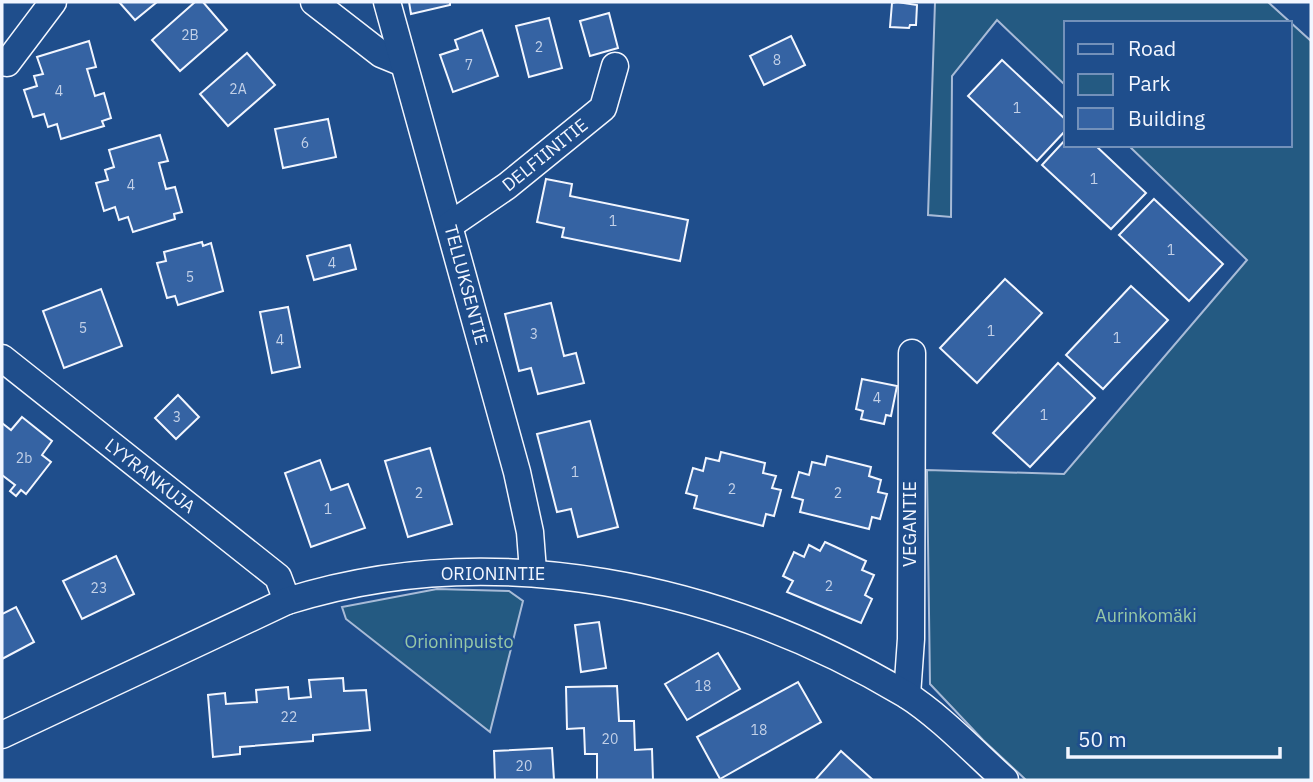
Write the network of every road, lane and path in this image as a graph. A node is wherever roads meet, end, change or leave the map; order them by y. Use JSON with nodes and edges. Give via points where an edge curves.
{"nodes":[{"id":1,"x":53,"y":2,"type":"edge"},
{"id":2,"x":314,"y":2,"type":"edge"},
{"id":3,"x":387,"y":2,"type":"edge"},
{"id":4,"x":7,"y":63,"type":"dead end"},
{"id":5,"x":403,"y":63,"type":"junction"},
{"id":6,"x":615,"y":65,"type":"dead end"},
{"id":7,"x":450,"y":225,"type":"junction"},
{"id":8,"x":912,"y":353,"type":"dead end"},
{"id":9,"x":2,"y":358,"type":"edge"},
{"id":10,"x":533,"y":571,"type":"junction"},
{"id":11,"x":287,"y":601,"type":"junction"},
{"id":12,"x":906,"y":695,"type":"junction"},
{"id":13,"x":2,"y":735,"type":"edge"},
{"id":14,"x":1005,"y":780,"type":"edge"}],
"edges":[{"from":1,"to":4,"type":"street"},
{"from":2,"to":5,"type":"street","via":[[381,54]]},
{"from":3,"to":5,"type":"street","name":"TELLUKSENTIE"},
{"from":5,"to":7,"type":"street","name":"TELLUKSENTIE"},
{"from":6,"to":7,"type":"street","name":"DELFIINITIE","via":[[603,108],[507,187]]},
{"from":7,"to":10,"type":"street","name":"TELLUKSENTIE","via":[[517,472]]},
{"from":8,"to":12,"type":"street","name":"VEGANTIE","via":[[911,639]]},
{"from":9,"to":11,"type":"street","name":"LYYRANKUJA","via":[[278,577]]},
{"from":10,"to":11,"type":"street","name":"ORIONINTIE","via":[[399,576]]},
{"from":10,"to":12,"type":"street","name":"ORIONINTIE","via":[[643,588],[733,616],[806,643]]},
{"from":11,"to":13,"type":"street","name":"ORIONINTIE"},
{"from":12,"to":14,"type":"street","name":"ORIONINTIE"}]}
